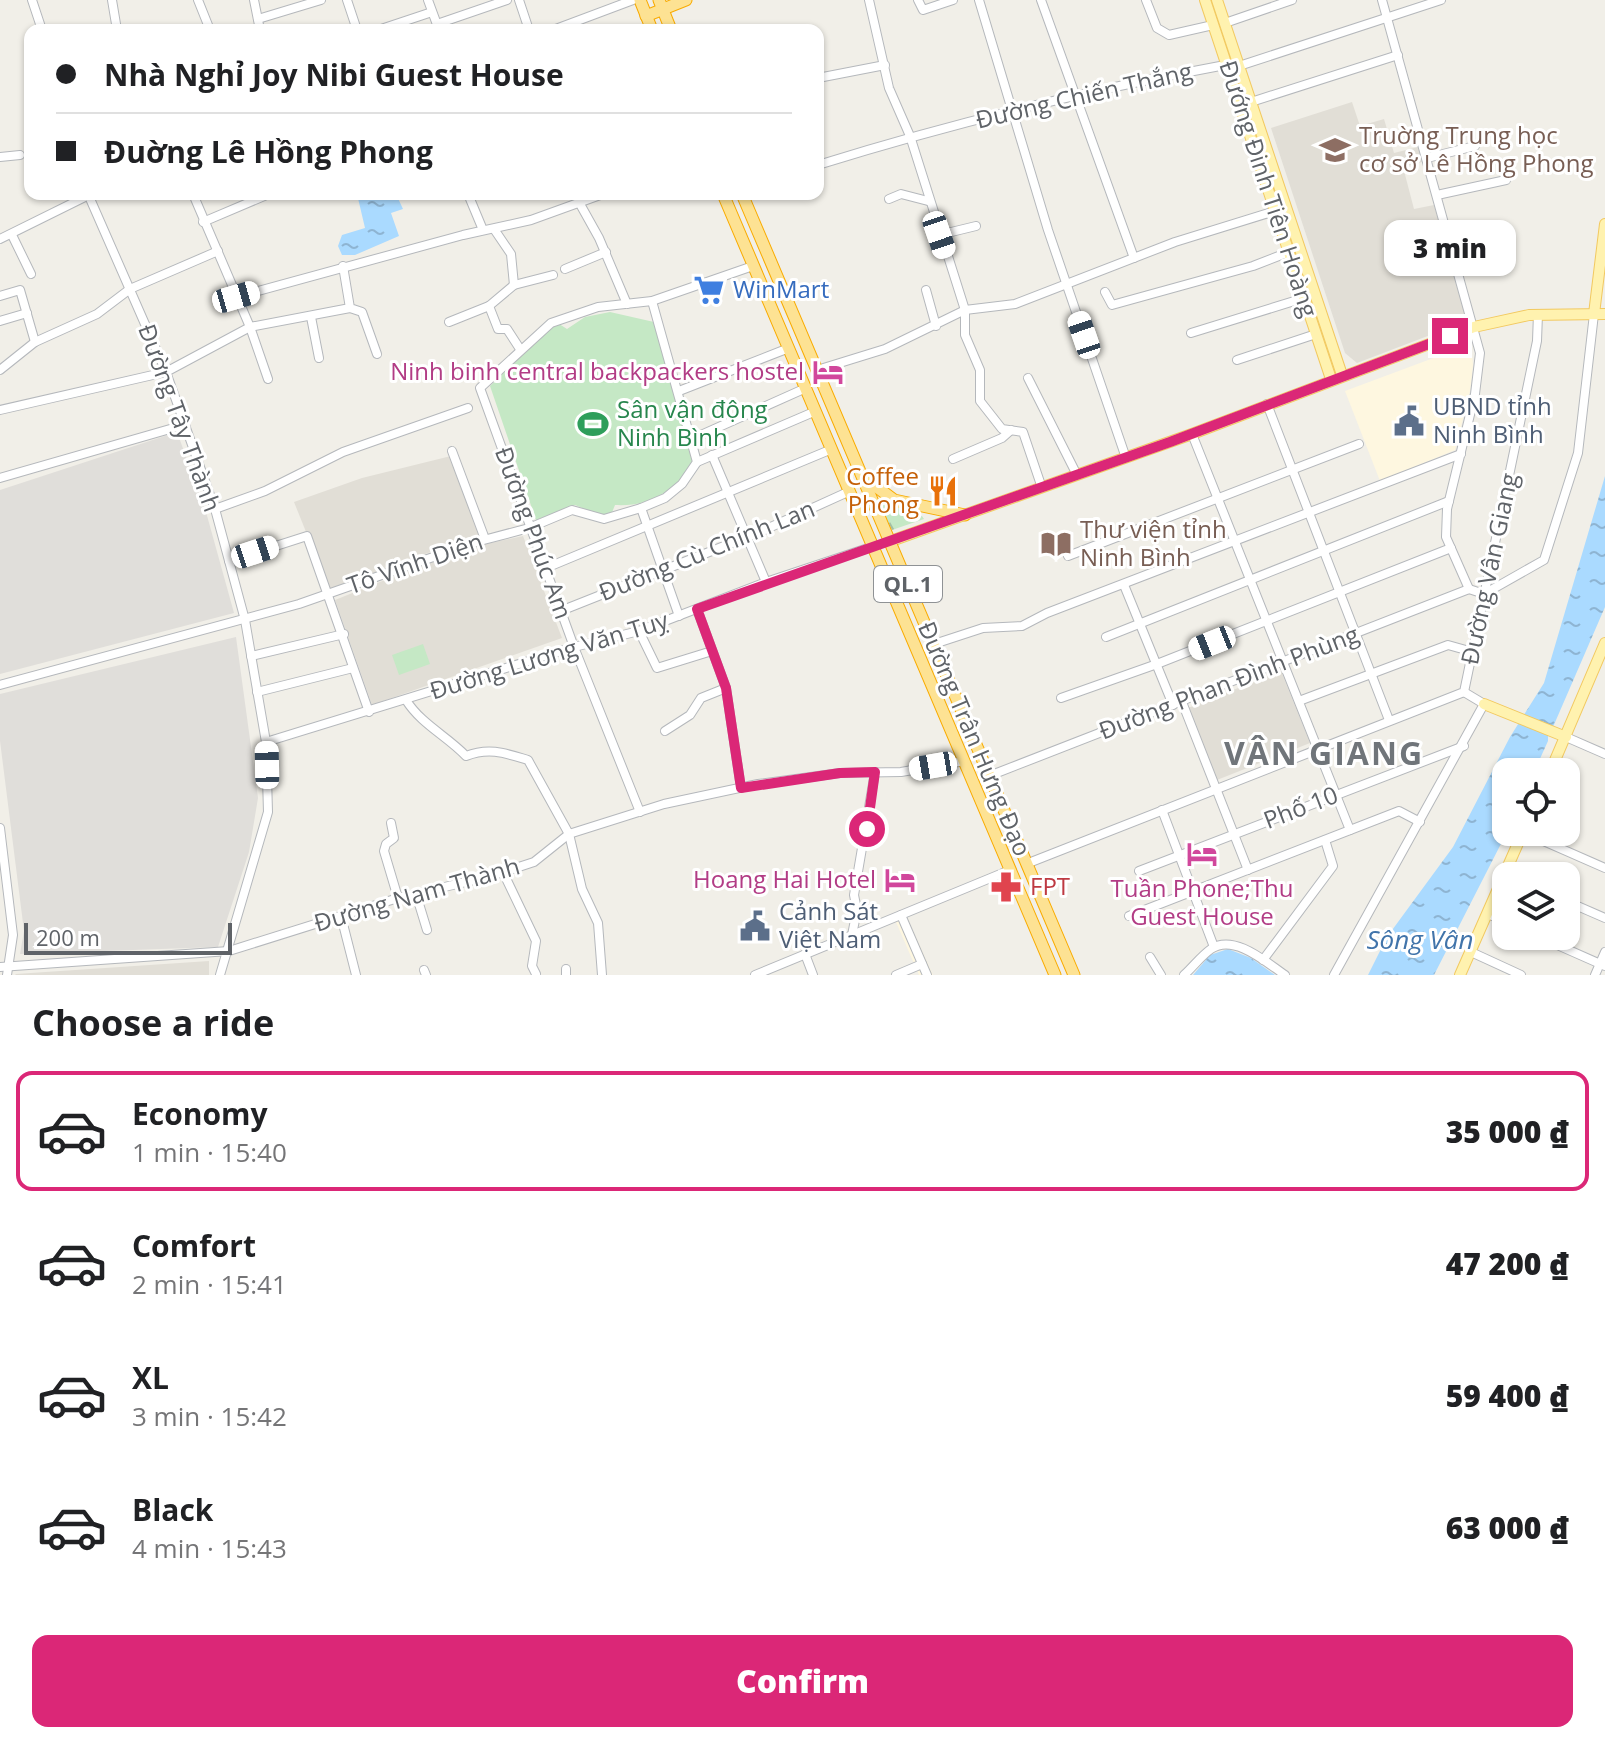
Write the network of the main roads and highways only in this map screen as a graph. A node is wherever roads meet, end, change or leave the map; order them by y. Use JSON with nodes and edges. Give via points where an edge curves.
{"nodes":[{"id":1,"x":640,"y":0,"type":"edge"},
{"id":2,"x":686,"y":0,"type":"edge"},
{"id":3,"x":1205,"y":0,"type":"edge"},
{"id":4,"x":1217,"y":0,"type":"edge"},
{"id":5,"x":661,"y":4,"type":"edge"},
{"id":6,"x":646,"y":16,"type":"junction"},
{"id":7,"x":649,"y":24,"type":"edge"},
{"id":8,"x":669,"y":24,"type":"edge"},
{"id":9,"x":726,"y":200,"type":"edge"},
{"id":10,"x":745,"y":200,"type":"edge"},
{"id":11,"x":1605,"y":224,"type":"edge"},
{"id":12,"x":1600,"y":314,"type":"edge"},
{"id":13,"x":1605,"y":320,"type":"edge"},
{"id":14,"x":1342,"y":375,"type":"junction"},
{"id":15,"x":1331,"y":379,"type":"junction"},
{"id":16,"x":861,"y":473,"type":"junction"},
{"id":17,"x":965,"y":515,"type":"junction"},
{"id":18,"x":891,"y":541,"type":"junction"},
{"id":19,"x":874,"y":546,"type":"junction"},
{"id":20,"x":1605,"y":643,"type":"edge"},
{"id":21,"x":1484,"y":704,"type":"road end"},
{"id":22,"x":1566,"y":737,"type":"junction"},
{"id":23,"x":1556,"y":758,"type":"edge"},
{"id":24,"x":1026,"y":864,"type":"junction"},
{"id":25,"x":1010,"y":870,"type":"junction"},
{"id":26,"x":1492,"y":906,"type":"edge"},
{"id":27,"x":1055,"y":975,"type":"edge"},
{"id":28,"x":1074,"y":975,"type":"edge"},
{"id":29,"x":1460,"y":975,"type":"edge"}],
"edges":[{"from":1,"to":6,"type":"highway"},
{"from":2,"to":5,"type":"highway"},
{"from":3,"to":15,"type":"main road","name":"Đướng Đinh Tiên Hoàng"},
{"from":4,"to":14,"type":"main road","name":"Đướng Đinh Tiên Hoàng"},
{"from":5,"to":6,"type":"highway"},
{"from":5,"to":8,"type":"highway"},
{"from":6,"to":7,"type":"highway"},
{"from":9,"to":19,"type":"highway","name":"Đường Trân Hưng Đạo","number":"QL.1"},
{"from":10,"to":16,"type":"highway","name":"Đường Trân Hưng Đạo","number":"QL.1"},
{"from":11,"to":12,"type":"main road"},
{"from":12,"to":13,"type":"main road"},
{"from":12,"to":14,"type":"main road","via":[[1538,314],[1474,327]]},
{"from":14,"to":15,"type":"main road"},
{"from":15,"to":17,"type":"main road"},
{"from":16,"to":17,"type":"highway","via":[[894,500]]},
{"from":16,"to":18,"type":"highway","name":"Đường Trân Hưng Đạo","number":"QL.1"},
{"from":17,"to":18,"type":"main road"},
{"from":18,"to":19,"type":"highway"},
{"from":18,"to":24,"type":"highway","name":"Đường Trân Hưng Đạo","number":"QL.1"},
{"from":19,"to":25,"type":"highway","name":"Đường Trân Hưng Đạo","number":"QL.1"},
{"from":20,"to":22,"type":"main road"},
{"from":21,"to":22,"type":"main road"},
{"from":22,"to":23,"type":"main road"},
{"from":24,"to":25,"type":"highway"},
{"from":24,"to":28,"type":"highway","name":"Đường Trân Hưng Đạo","number":"QL.1"},
{"from":25,"to":27,"type":"highway","name":"Đường Trân Hưng Đạo","number":"QL.1"},
{"from":26,"to":29,"type":"main road"}]}
